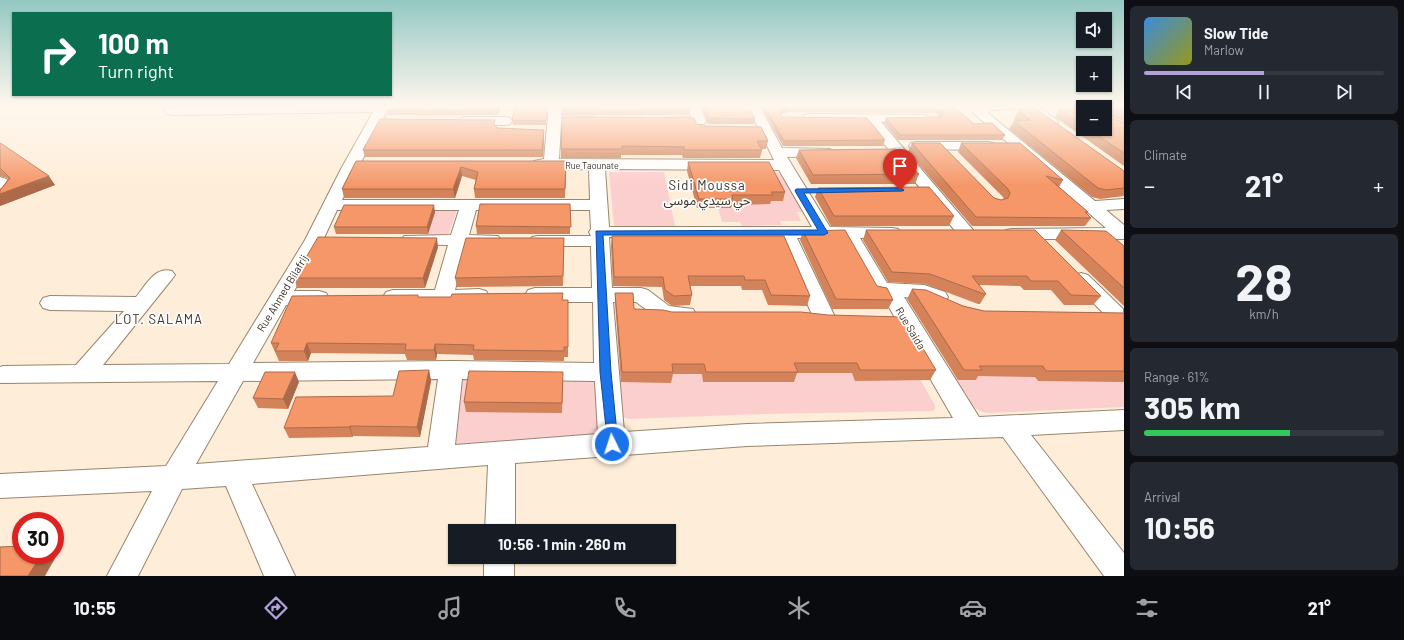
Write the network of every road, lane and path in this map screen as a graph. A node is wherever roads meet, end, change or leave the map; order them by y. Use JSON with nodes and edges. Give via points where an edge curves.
{"nodes":[{"id":1,"x":375,"y":132,"type":"edge"},
{"id":2,"x":549,"y":132,"type":"edge"},
{"id":3,"x":759,"y":132,"type":"edge"},
{"id":4,"x":880,"y":132,"type":"edge"},
{"id":5,"x":1003,"y":132,"type":"edge"},
{"id":6,"x":941,"y":146,"type":"junction"},
{"id":7,"x":1019,"y":146,"type":"junction"},
{"id":8,"x":896,"y":148,"type":"junction"},
{"id":9,"x":875,"y":151,"type":"edge"},
{"id":10,"x":837,"y":152,"type":"edge"},
{"id":11,"x":780,"y":159,"type":"junction"},
{"id":12,"x":956,"y":161,"type":"edge"},
{"id":13,"x":527,"y":164,"type":"edge"},
{"id":14,"x":551,"y":165,"type":"junction"},
{"id":15,"x":597,"y":165,"type":"junction"},
{"id":16,"x":0,"y":182,"type":"edge"},
{"id":17,"x":906,"y":190,"type":"edge"},
{"id":18,"x":930,"y":190,"type":"junction"},
{"id":19,"x":0,"y":194,"type":"edge"},
{"id":20,"x":331,"y":204,"type":"junction"},
{"id":21,"x":469,"y":204,"type":"junction"},
{"id":22,"x":1124,"y":204,"type":"edge"},
{"id":23,"x":598,"y":205,"type":"junction"},
{"id":24,"x":1092,"y":206,"type":"junction"},
{"id":25,"x":786,"y":233,"type":"junction"},
{"id":26,"x":824,"y":233,"type":"junction"},
{"id":27,"x":848,"y":233,"type":"junction"},
{"id":28,"x":912,"y":233,"type":"edge"},
{"id":29,"x":1124,"y":233,"type":"edge"},
{"id":30,"x":944,"y":234,"type":"edge"},
{"id":31,"x":982,"y":234,"type":"junction"},
{"id":32,"x":1036,"y":234,"type":"junction"},
{"id":33,"x":599,"y":237,"type":"junction"},
{"id":34,"x":314,"y":240,"type":"junction"},
{"id":35,"x":337,"y":240,"type":"edge"},
{"id":36,"x":390,"y":240,"type":"edge"},
{"id":37,"x":459,"y":240,"type":"junction"},
{"id":38,"x":1052,"y":250,"type":"edge"},
{"id":39,"x":1068,"y":266,"type":"edge"},
{"id":40,"x":165,"y":275,"type":"dead end"},
{"id":41,"x":888,"y":290,"type":"junction"},
{"id":42,"x":602,"y":294,"type":"junction"},
{"id":43,"x":443,"y":296,"type":"junction"},
{"id":44,"x":373,"y":297,"type":"edge"},
{"id":45,"x":280,"y":298,"type":"junction"},
{"id":46,"x":335,"y":298,"type":"edge"},
{"id":47,"x":50,"y":303,"type":"dead end"},
{"id":48,"x":142,"y":304,"type":"junction"},
{"id":49,"x":958,"y":306,"type":"edge"},
{"id":50,"x":702,"y":314,"type":"edge"},
{"id":51,"x":1093,"y":314,"type":"edge"},
{"id":52,"x":1120,"y":314,"type":"edge"},
{"id":53,"x":846,"y":318,"type":"edge"},
{"id":54,"x":884,"y":318,"type":"edge"},
{"id":55,"x":906,"y":318,"type":"junction"},
{"id":56,"x":451,"y":370,"type":"junction"},
{"id":57,"x":606,"y":372,"type":"junction"},
{"id":58,"x":234,"y":373,"type":"junction"},
{"id":59,"x":82,"y":374,"type":"junction"},
{"id":60,"x":3,"y":376,"type":"dead end"},
{"id":61,"x":1124,"y":420,"type":"edge"},
{"id":62,"x":1009,"y":426,"type":"junction"},
{"id":63,"x":972,"y":428,"type":"junction"},
{"id":64,"x":612,"y":444,"type":"junction"},
{"id":65,"x":502,"y":454,"type":"junction"},
{"id":66,"x":440,"y":458,"type":"junction"},
{"id":67,"x":234,"y":474,"type":"junction"},
{"id":68,"x":174,"y":478,"type":"junction"},
{"id":69,"x":0,"y":486,"type":"edge"},
{"id":70,"x":500,"y":524,"type":"edge"},
{"id":71,"x":499,"y":564,"type":"edge"},
{"id":72,"x":122,"y":576,"type":"edge"},
{"id":73,"x":280,"y":576,"type":"edge"},
{"id":74,"x":499,"y":576,"type":"edge"},
{"id":75,"x":1123,"y":576,"type":"edge"}],
"edges":[{"from":1,"to":20,"type":"street","name":"Rue Ahmed Bilafrij","via":[[360,163]]},
{"from":2,"to":14,"type":"street"},
{"from":3,"to":11,"type":"street"},
{"from":4,"to":8,"type":"street"},
{"from":5,"to":7,"type":"street"},
{"from":6,"to":7,"type":"street"},
{"from":6,"to":8,"type":"street"},
{"from":6,"to":12,"type":"street"},
{"from":7,"to":24,"type":"street"},
{"from":8,"to":9,"type":"street"},
{"from":8,"to":18,"type":"street"},
{"from":10,"to":11,"type":"street","name":"Rue Taounate"},
{"from":11,"to":15,"type":"street","name":"Rue Taounate"},
{"from":11,"to":26,"type":"street","via":[[806,191]]},
{"from":13,"to":14,"type":"street","name":"Rue Taounate"},
{"from":14,"to":15,"type":"street","name":"Rue Taounate"},
{"from":15,"to":23,"type":"street"},
{"from":16,"to":19,"type":"street","via":[[6,187]]},
{"from":17,"to":18,"type":"street"},
{"from":18,"to":31,"type":"street"},
{"from":20,"to":21,"type":"street"},
{"from":20,"to":34,"type":"street","name":"Rue Ahmed Bilafrij"},
{"from":21,"to":23,"type":"street"},
{"from":21,"to":37,"type":"street"},
{"from":22,"to":24,"type":"street"},
{"from":23,"to":33,"type":"street"},
{"from":24,"to":29,"type":"street"},
{"from":25,"to":26,"type":"street"},
{"from":25,"to":33,"type":"street"},
{"from":25,"to":53,"type":"street","via":[[814,316]]},
{"from":26,"to":27,"type":"street"},
{"from":27,"to":28,"type":"street"},
{"from":27,"to":41,"type":"street","name":"Rue Saida","via":[[881,290]]},
{"from":29,"to":32,"type":"street"},
{"from":30,"to":31,"type":"street"},
{"from":31,"to":32,"type":"street"},
{"from":32,"to":38,"type":"street"},
{"from":33,"to":37,"type":"street","via":[[513,241]]},
{"from":33,"to":42,"type":"street"},
{"from":34,"to":35,"type":"street"},
{"from":34,"to":45,"type":"street","name":"Rue Ahmed Bilafrij"},
{"from":36,"to":37,"type":"street"},
{"from":37,"to":43,"type":"street"},
{"from":39,"to":52,"type":"street"},
{"from":40,"to":48,"type":"street"},
{"from":41,"to":49,"type":"street","via":[[924,292]]},
{"from":41,"to":55,"type":"street","name":"Rue Saida"},
{"from":42,"to":43,"type":"street"},
{"from":42,"to":50,"type":"street","via":[[641,295],[670,314]]},
{"from":42,"to":57,"type":"street"},
{"from":43,"to":44,"type":"street"},
{"from":45,"to":46,"type":"street"},
{"from":45,"to":58,"type":"street","name":"Rue Ahmed Bilafrij"},
{"from":47,"to":48,"type":"street"},
{"from":48,"to":59,"type":"street"},
{"from":51,"to":52,"type":"street"},
{"from":54,"to":55,"type":"street"},
{"from":55,"to":63,"type":"street","name":"Rue Saida"},
{"from":56,"to":57,"type":"street"},
{"from":56,"to":58,"type":"street"},
{"from":56,"to":66,"type":"street"},
{"from":57,"to":64,"type":"street"},
{"from":58,"to":59,"type":"street"},
{"from":58,"to":68,"type":"street","name":"Rue Ahmed Bilafrij"},
{"from":59,"to":60,"type":"street"},
{"from":61,"to":62,"type":"street"},
{"from":62,"to":63,"type":"street"},
{"from":62,"to":75,"type":"street"},
{"from":63,"to":64,"type":"street","via":[[747,435]]},
{"from":64,"to":65,"type":"street"},
{"from":65,"to":66,"type":"street"},
{"from":65,"to":70,"type":"street"},
{"from":66,"to":67,"type":"street"},
{"from":67,"to":68,"type":"street"},
{"from":67,"to":73,"type":"street"},
{"from":68,"to":69,"type":"street"},
{"from":68,"to":72,"type":"street","name":"Rue Ahmed Bilafrij"},
{"from":71,"to":74,"type":"street"}]}
